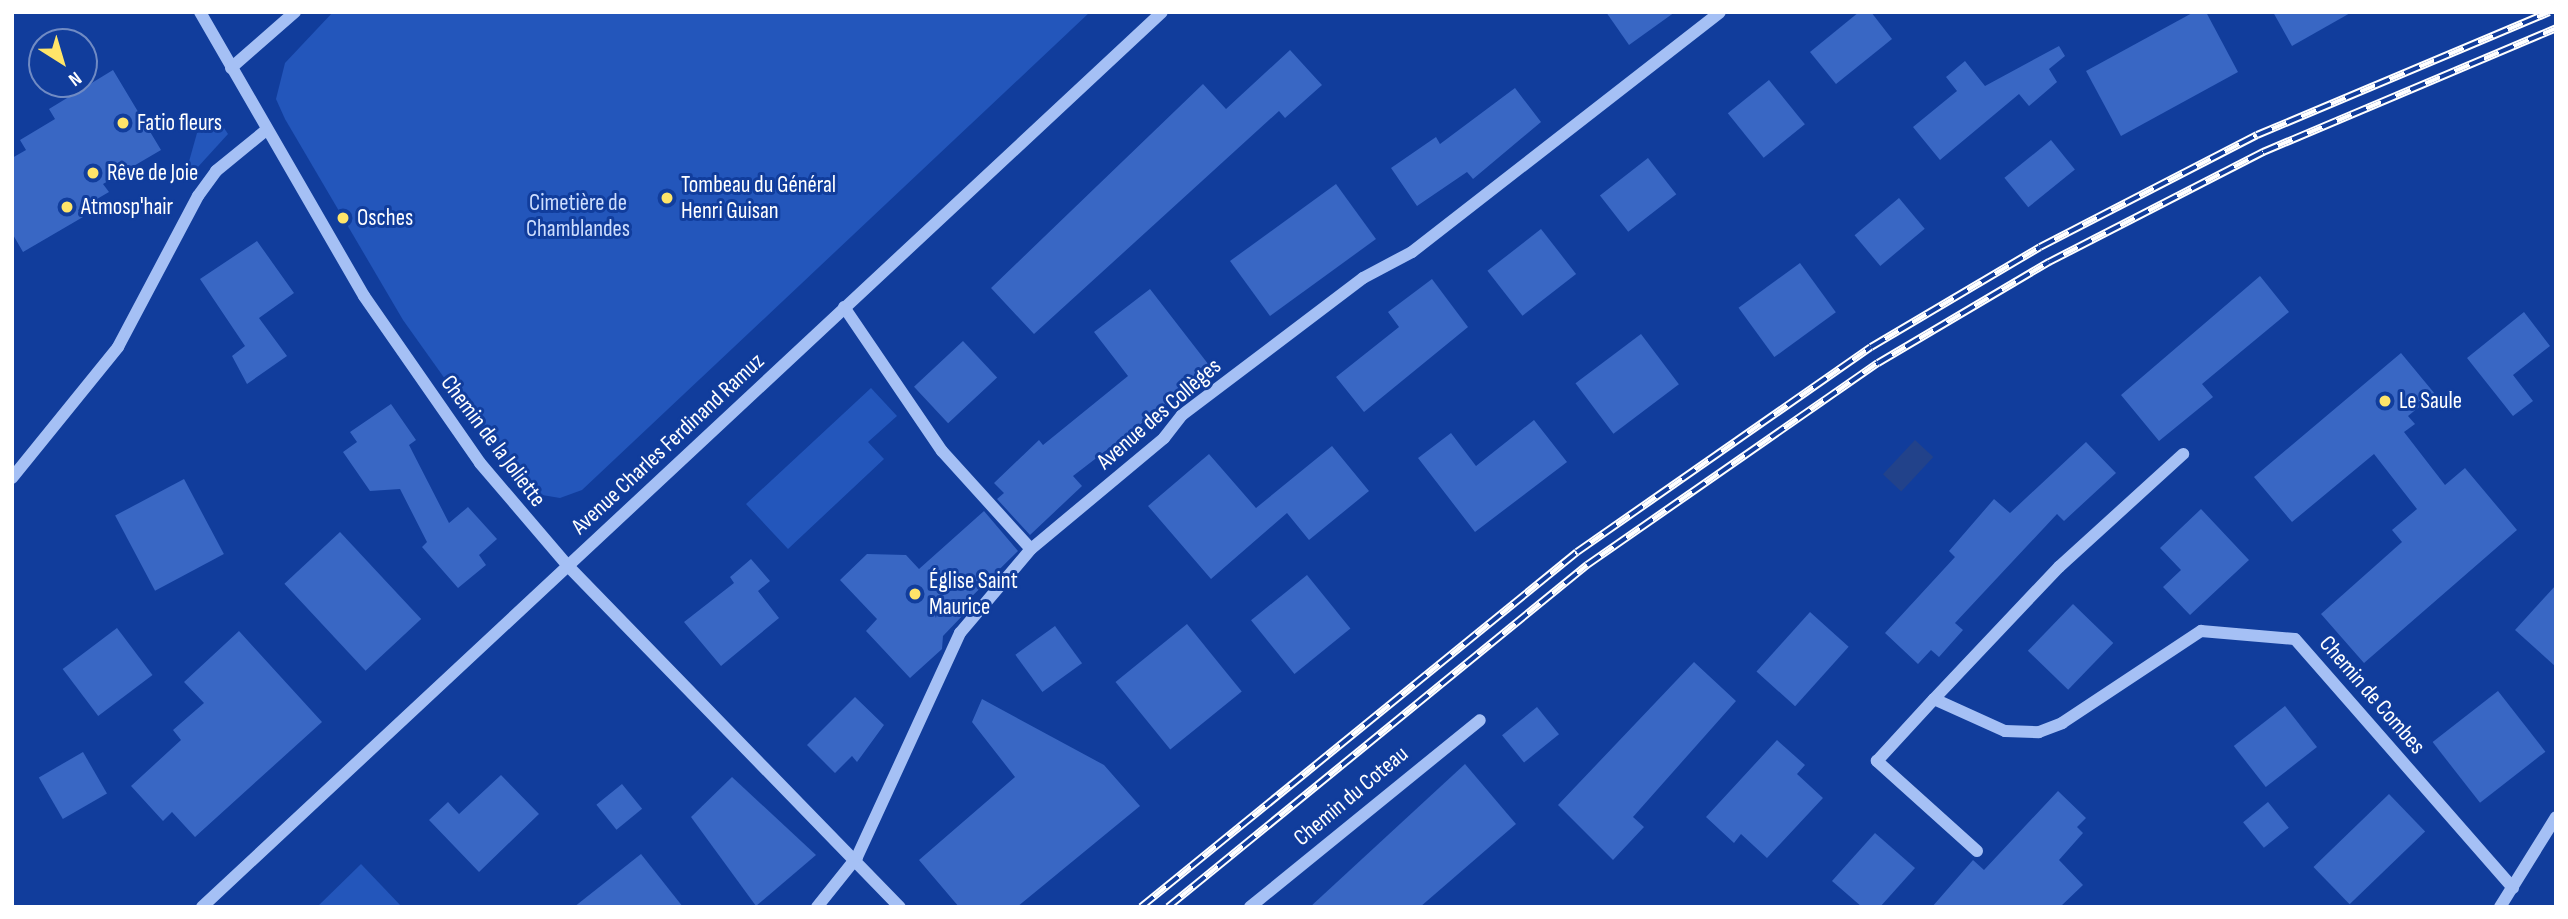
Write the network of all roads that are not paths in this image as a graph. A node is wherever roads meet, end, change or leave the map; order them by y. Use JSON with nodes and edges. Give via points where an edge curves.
{"nodes":[{"id":1,"x":200,"y":12,"type":"edge"},
{"id":2,"x":295,"y":12,"type":"edge"},
{"id":3,"x":1163,"y":12,"type":"edge"},
{"id":4,"x":1720,"y":12,"type":"edge"},
{"id":5,"x":231,"y":68,"type":"junction"},
{"id":6,"x":265,"y":131,"type":"junction"},
{"id":7,"x":844,"y":307,"type":"junction"},
{"id":8,"x":2183,"y":454,"type":"dead end"},
{"id":9,"x":12,"y":478,"type":"edge"},
{"id":10,"x":1031,"y":549,"type":"junction"},
{"id":11,"x":568,"y":566,"type":"junction"},
{"id":12,"x":1934,"y":699,"type":"junction"},
{"id":13,"x":1480,"y":720,"type":"dead end"},
{"id":14,"x":2556,"y":817,"type":"edge"},
{"id":15,"x":1977,"y":851,"type":"dead end"},
{"id":16,"x":857,"y":857,"type":"junction"},
{"id":17,"x":2513,"y":888,"type":"junction"},
{"id":18,"x":202,"y":907,"type":"edge"},
{"id":19,"x":817,"y":907,"type":"edge"},
{"id":20,"x":900,"y":907,"type":"edge"},
{"id":21,"x":1250,"y":907,"type":"edge"},
{"id":22,"x":2500,"y":907,"type":"edge"}],
"edges":[{"from":1,"to":5,"type":"street","name":"Chemin de la Joliette"},
{"from":2,"to":5,"type":"street"},
{"from":3,"to":7,"type":"street","name":"Avenue Charles Ferdinand Ramuz"},
{"from":4,"to":10,"type":"street","name":"Avenue des Collèges","via":[[1412,252],[1363,278],[1182,415],[1164,438]]},
{"from":5,"to":6,"type":"street","name":"Chemin de la Joliette"},
{"from":6,"to":9,"type":"street","via":[[216,171],[198,196],[118,347]]},
{"from":6,"to":11,"type":"street","name":"Chemin de la Joliette","via":[[431,396]]},
{"from":7,"to":10,"type":"street","via":[[942,452]]},
{"from":7,"to":11,"type":"street","name":"Avenue Charles Ferdinand Ramuz"},
{"from":8,"to":12,"type":"street","via":[[2059,567]]},
{"from":10,"to":16,"type":"street","name":"Avenue des Collèges","via":[[960,633]]},
{"from":11,"to":16,"type":"street","name":"Chemin de la Joliette"},
{"from":11,"to":18,"type":"street","name":"Avenue Charles Ferdinand Ramuz"},
{"from":12,"to":15,"type":"street","via":[[1877,761]]},
{"from":12,"to":17,"type":"street","name":"Chemin de Combes","via":[[2006,731],[2039,732],[2062,723],[2201,631],[2295,639]]},
{"from":13,"to":21,"type":"street","name":"Chemin du Coteau"},
{"from":14,"to":17,"type":"street"},
{"from":16,"to":19,"type":"street","name":"Avenue des Collèges"},
{"from":16,"to":20,"type":"street"},
{"from":17,"to":22,"type":"street"}]}
